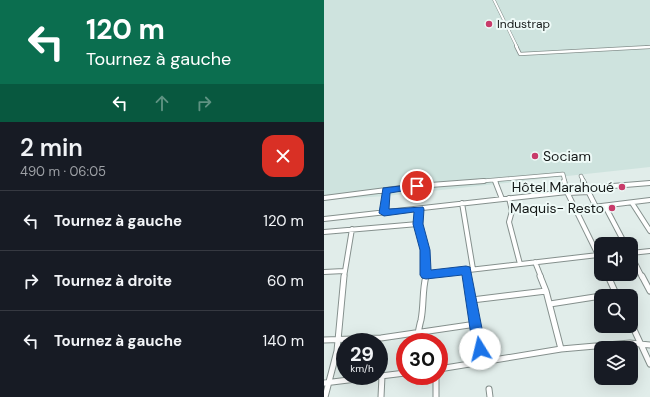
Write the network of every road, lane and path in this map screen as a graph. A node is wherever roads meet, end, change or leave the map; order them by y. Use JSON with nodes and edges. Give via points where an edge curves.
{"nodes":[{"id":1,"x":494,"y":0,"type":"edge"},
{"id":2,"x":650,"y":47,"type":"edge"},
{"id":3,"x":581,"y":176,"type":"dead end"},
{"id":4,"x":495,"y":180,"type":"junction"},
{"id":5,"x":650,"y":183,"type":"edge"},
{"id":6,"x":386,"y":190,"type":"junction"},
{"id":7,"x":588,"y":190,"type":"junction"},
{"id":8,"x":568,"y":192,"type":"junction"},
{"id":9,"x":324,"y":198,"type":"edge"},
{"id":10,"x":509,"y":198,"type":"junction"},
{"id":11,"x":502,"y":199,"type":"junction"},
{"id":12,"x":648,"y":200,"type":"edge"},
{"id":13,"x":462,"y":203,"type":"junction"},
{"id":14,"x":632,"y":203,"type":"junction"},
{"id":15,"x":605,"y":206,"type":"junction"},
{"id":16,"x":650,"y":206,"type":"edge"},
{"id":17,"x":596,"y":207,"type":"junction"},
{"id":18,"x":420,"y":209,"type":"junction"},
{"id":19,"x":577,"y":209,"type":"junction"},
{"id":20,"x":384,"y":213,"type":"junction"},
{"id":21,"x":324,"y":219,"type":"edge"},
{"id":22,"x":418,"y":224,"type":"junction"},
{"id":23,"x":352,"y":229,"type":"junction"},
{"id":24,"x":650,"y":231,"type":"edge"},
{"id":25,"x":324,"y":232,"type":"edge"},
{"id":26,"x":621,"y":237,"type":"edge"},
{"id":27,"x":594,"y":245,"type":"edge"},
{"id":28,"x":650,"y":251,"type":"edge"},
{"id":29,"x":638,"y":253,"type":"edge"},
{"id":30,"x":594,"y":256,"type":"edge"},
{"id":31,"x":534,"y":262,"type":"junction"},
{"id":32,"x":520,"y":264,"type":"junction"},
{"id":33,"x":638,"y":267,"type":"edge"},
{"id":34,"x":473,"y":269,"type":"junction"},
{"id":35,"x":466,"y":270,"type":"junction"},
{"id":36,"x":344,"y":271,"type":"junction"},
{"id":37,"x":324,"y":272,"type":"edge"},
{"id":38,"x":426,"y":275,"type":"junction"},
{"id":39,"x":650,"y":290,"type":"edge"},
{"id":40,"x":546,"y":291,"type":"junction"},
{"id":41,"x":594,"y":297,"type":"edge"},
{"id":42,"x":472,"y":300,"type":"junction"},
{"id":43,"x":550,"y":304,"type":"junction"},
{"id":44,"x":476,"y":324,"type":"junction"},
{"id":45,"x":339,"y":333,"type":"edge"},
{"id":46,"x":417,"y":333,"type":"joint"},
{"id":47,"x":636,"y":333,"type":"edge"},
{"id":48,"x":336,"y":338,"type":"edge"},
{"id":49,"x":324,"y":340,"type":"edge"},
{"id":50,"x":641,"y":343,"type":"junction"},
{"id":51,"x":650,"y":345,"type":"edge"},
{"id":52,"x":336,"y":349,"type":"edge"},
{"id":53,"x":561,"y":349,"type":"junction"},
{"id":54,"x":481,"y":362,"type":"junction"},
{"id":55,"x":650,"y":364,"type":"edge"},
{"id":56,"x":448,"y":368,"type":"edge"},
{"id":57,"x":336,"y":381,"type":"edge"},
{"id":58,"x":330,"y":382,"type":"junction"},
{"id":59,"x":324,"y":383,"type":"edge"},
{"id":60,"x":382,"y":385,"type":"edge"},
{"id":61,"x":436,"y":385,"type":"edge"},
{"id":62,"x":489,"y":389,"type":"dead end"},
{"id":63,"x":325,"y":397,"type":"edge"},
{"id":64,"x":381,"y":397,"type":"edge"},
{"id":65,"x":436,"y":397,"type":"edge"},
{"id":66,"x":490,"y":397,"type":"edge"}],
"edges":[{"from":1,"to":2,"type":"street","via":[[520,54]]},
{"from":3,"to":7,"type":"street"},
{"from":4,"to":6,"type":"street"},
{"from":4,"to":8,"type":"street","via":[[563,174]]},
{"from":4,"to":11,"type":"street"},
{"from":5,"to":7,"type":"street"},
{"from":6,"to":9,"type":"street"},
{"from":6,"to":20,"type":"street"},
{"from":7,"to":8,"type":"street"},
{"from":7,"to":17,"type":"street"},
{"from":8,"to":10,"type":"street"},
{"from":8,"to":19,"type":"street"},
{"from":10,"to":11,"type":"street"},
{"from":10,"to":32,"type":"street","via":[[512,212],[509,222]]},
{"from":11,"to":13,"type":"street"},
{"from":12,"to":14,"type":"street"},
{"from":12,"to":16,"type":"street"},
{"from":13,"to":18,"type":"street"},
{"from":13,"to":34,"type":"street"},
{"from":14,"to":15,"type":"street"},
{"from":14,"to":24,"type":"street"},
{"from":15,"to":17,"type":"street"},
{"from":15,"to":26,"type":"street"},
{"from":17,"to":19,"type":"street"},
{"from":18,"to":20,"type":"street"},
{"from":18,"to":22,"type":"street"},
{"from":19,"to":27,"type":"street"},
{"from":20,"to":21,"type":"street"},
{"from":22,"to":23,"type":"street"},
{"from":22,"to":38,"type":"street","via":[[425,250]]},
{"from":23,"to":25,"type":"street"},
{"from":23,"to":36,"type":"street"},
{"from":28,"to":29,"type":"street"},
{"from":30,"to":31,"type":"street"},
{"from":31,"to":32,"type":"street"},
{"from":31,"to":40,"type":"street"},
{"from":32,"to":34,"type":"street"},
{"from":33,"to":39,"type":"street"},
{"from":34,"to":35,"type":"street"},
{"from":35,"to":38,"type":"street"},
{"from":35,"to":42,"type":"street"},
{"from":36,"to":37,"type":"street"},
{"from":36,"to":45,"type":"street"},
{"from":38,"to":46,"type":"street"},
{"from":40,"to":42,"type":"street"},
{"from":40,"to":43,"type":"street"},
{"from":41,"to":43,"type":"street"},
{"from":42,"to":44,"type":"street"},
{"from":43,"to":53,"type":"street"},
{"from":44,"to":46,"type":"street"},
{"from":44,"to":54,"type":"street"},
{"from":47,"to":50,"type":"street"},
{"from":48,"to":49,"type":"street"},
{"from":50,"to":51,"type":"street"},
{"from":50,"to":53,"type":"street"},
{"from":50,"to":55,"type":"street"},
{"from":52,"to":58,"type":"street"},
{"from":53,"to":54,"type":"street"},
{"from":54,"to":56,"type":"street"},
{"from":57,"to":58,"type":"street"},
{"from":58,"to":59,"type":"street"},
{"from":58,"to":63,"type":"street"},
{"from":60,"to":64,"type":"street"},
{"from":61,"to":65,"type":"street"},
{"from":62,"to":66,"type":"street"}]}
